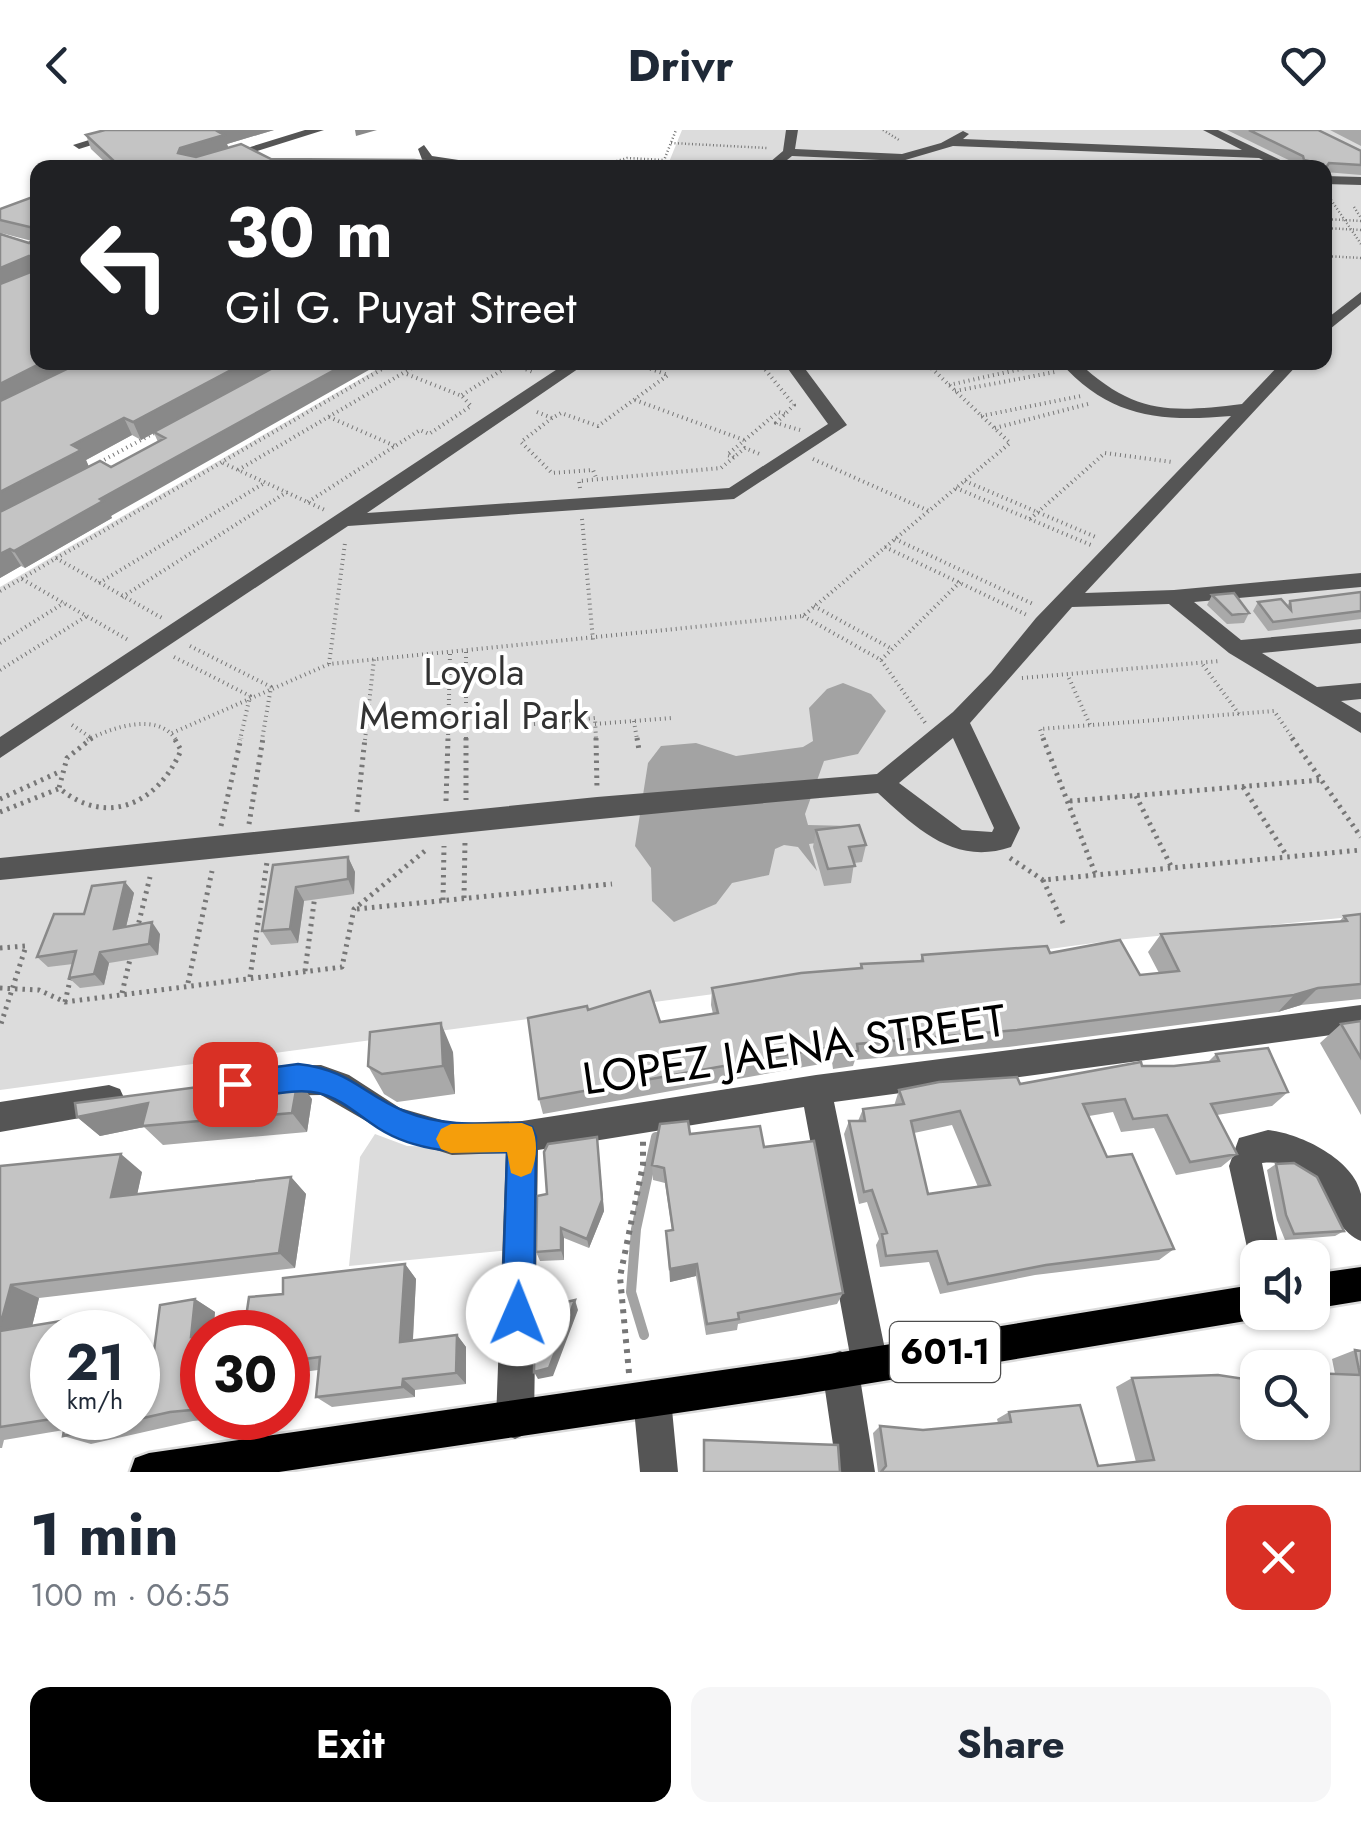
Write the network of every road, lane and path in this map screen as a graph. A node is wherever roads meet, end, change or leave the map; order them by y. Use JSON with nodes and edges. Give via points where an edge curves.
{"nodes":[{"id":1,"x":134,"y":130,"type":"edge"},
{"id":2,"x":318,"y":130,"type":"edge"},
{"id":3,"x":676,"y":130,"type":"edge"},
{"id":4,"x":792,"y":130,"type":"edge"},
{"id":5,"x":873,"y":130,"type":"edge"},
{"id":6,"x":885,"y":130,"type":"edge"},
{"id":7,"x":968,"y":130,"type":"edge"},
{"id":8,"x":1209,"y":130,"type":"edge"},
{"id":9,"x":953,"y":142,"type":"junction"},
{"id":10,"x":671,"y":143,"type":"junction"},
{"id":11,"x":80,"y":145,"type":"dead end"},
{"id":12,"x":424,"y":149,"type":"dead end"},
{"id":13,"x":790,"y":151,"type":"junction"},
{"id":14,"x":1259,"y":154,"type":"junction"},
{"id":15,"x":213,"y":160,"type":"edge"},
{"id":16,"x":430,"y":160,"type":"edge"},
{"id":17,"x":619,"y":160,"type":"edge"},
{"id":18,"x":664,"y":160,"type":"joint"},
{"id":19,"x":778,"y":160,"type":"edge"},
{"id":20,"x":1273,"y":160,"type":"edge"},
{"id":21,"x":1332,"y":180,"type":"edge"},
{"id":22,"x":1361,"y":181,"type":"edge"},
{"id":23,"x":1332,"y":200,"type":"edge"},
{"id":24,"x":1354,"y":207,"type":"dead end"},
{"id":25,"x":1361,"y":219,"type":"edge"},
{"id":26,"x":1332,"y":220,"type":"edge"},
{"id":27,"x":1345,"y":220,"type":"junction"},
{"id":28,"x":1332,"y":229,"type":"edge"},
{"id":29,"x":1352,"y":230,"type":"junction"},
{"id":30,"x":1361,"y":230,"type":"edge"},
{"id":31,"x":1361,"y":244,"type":"edge"},
{"id":32,"x":1332,"y":256,"type":"edge"},
{"id":33,"x":1361,"y":258,"type":"edge"},
{"id":34,"x":1361,"y":296,"type":"edge"},
{"id":35,"x":1332,"y":306,"type":"edge"},
{"id":36,"x":1344,"y":307,"type":"junction"},
{"id":37,"x":1332,"y":320,"type":"edge"},
{"id":38,"x":380,"y":370,"type":"edge"},
{"id":39,"x":409,"y":370,"type":"edge"},
{"id":40,"x":504,"y":370,"type":"edge"},
{"id":41,"x":568,"y":370,"type":"edge"},
{"id":42,"x":654,"y":370,"type":"edge"},
{"id":43,"x":766,"y":370,"type":"edge"},
{"id":44,"x":797,"y":370,"type":"edge"},
{"id":45,"x":933,"y":370,"type":"edge"},
{"id":46,"x":1014,"y":370,"type":"edge"},
{"id":47,"x":1049,"y":370,"type":"edge"},
{"id":48,"x":1077,"y":370,"type":"edge"},
{"id":49,"x":1284,"y":370,"type":"edge"},
{"id":50,"x":404,"y":373,"type":"junction"},
{"id":51,"x":949,"y":385,"type":"junction"},
{"id":52,"x":955,"y":391,"type":"junction"},
{"id":53,"x":1107,"y":395,"type":"junction"},
{"id":54,"x":462,"y":396,"type":"junction"},
{"id":55,"x":635,"y":400,"type":"junction"},
{"id":56,"x":519,"y":404,"type":"junction"},
{"id":57,"x":1247,"y":409,"type":"junction"},
{"id":58,"x":785,"y":414,"type":"junction"},
{"id":59,"x":982,"y":416,"type":"junction"},
{"id":60,"x":328,"y":417,"type":"junction"},
{"id":61,"x":552,"y":418,"type":"junction"},
{"id":62,"x":168,"y":426,"type":"edge"},
{"id":63,"x":994,"y":428,"type":"junction"},
{"id":64,"x":822,"y":437,"type":"junction"},
{"id":65,"x":744,"y":440,"type":"junction"},
{"id":66,"x":395,"y":446,"type":"junction"},
{"id":67,"x":734,"y":457,"type":"junction"},
{"id":68,"x":790,"y":458,"type":"junction"},
{"id":69,"x":101,"y":462,"type":"edge"},
{"id":70,"x":222,"y":462,"type":"junction"},
{"id":71,"x":1196,"y":466,"type":"junction"},
{"id":72,"x":238,"y":470,"type":"junction"},
{"id":73,"x":596,"y":480,"type":"junction"},
{"id":74,"x":964,"y":481,"type":"junction"},
{"id":75,"x":266,"y":482,"type":"junction"},
{"id":76,"x":956,"y":488,"type":"junction"},
{"id":77,"x":288,"y":492,"type":"junction"},
{"id":78,"x":308,"y":502,"type":"junction"},
{"id":79,"x":581,"y":505,"type":"junction"},
{"id":80,"x":929,"y":511,"type":"junction"},
{"id":81,"x":1036,"y":512,"type":"junction"},
{"id":82,"x":1030,"y":518,"type":"junction"},
{"id":83,"x":348,"y":520,"type":"junction"},
{"id":84,"x":895,"y":539,"type":"junction"},
{"id":85,"x":885,"y":547,"type":"junction"},
{"id":86,"x":1116,"y":551,"type":"junction"},
{"id":87,"x":56,"y":558,"type":"junction"},
{"id":88,"x":968,"y":573,"type":"junction"},
{"id":89,"x":22,"y":579,"type":"junction"},
{"id":90,"x":1361,"y":580,"type":"edge"},
{"id":91,"x":960,"y":581,"type":"junction"},
{"id":92,"x":99,"y":583,"type":"junction"},
{"id":93,"x":0,"y":591,"type":"edge"},
{"id":94,"x":122,"y":597,"type":"junction"},
{"id":95,"x":1174,"y":597,"type":"junction"},
{"id":96,"x":64,"y":603,"type":"junction"},
{"id":97,"x":814,"y":606,"type":"junction"},
{"id":98,"x":1054,"y":613,"type":"junction"},
{"id":99,"x":88,"y":616,"type":"junction"},
{"id":100,"x":802,"y":616,"type":"junction"},
{"id":101,"x":1361,"y":636,"type":"edge"},
{"id":102,"x":162,"y":640,"type":"junction"},
{"id":103,"x":593,"y":640,"type":"junction"},
{"id":104,"x":0,"y":643,"type":"edge"},
{"id":105,"x":892,"y":649,"type":"junction"},
{"id":106,"x":466,"y":652,"type":"junction"},
{"id":107,"x":1243,"y":652,"type":"junction"},
{"id":108,"x":450,"y":654,"type":"junction"},
{"id":109,"x":374,"y":659,"type":"junction"},
{"id":110,"x":881,"y":660,"type":"junction"},
{"id":111,"x":329,"y":664,"type":"junction"},
{"id":112,"x":1203,"y":664,"type":"junction"},
{"id":113,"x":0,"y":670,"type":"edge"},
{"id":114,"x":1068,"y":677,"type":"junction"},
{"id":115,"x":999,"y":679,"type":"junction"},
{"id":116,"x":271,"y":687,"type":"junction"},
{"id":117,"x":1361,"y":691,"type":"edge"},
{"id":118,"x":1315,"y":695,"type":"junction"},
{"id":119,"x":250,"y":696,"type":"junction"},
{"id":120,"x":1239,"y":714,"type":"junction"},
{"id":121,"x":672,"y":718,"type":"dead end"},
{"id":122,"x":634,"y":720,"type":"junction"},
{"id":123,"x":957,"y":720,"type":"junction"},
{"id":124,"x":534,"y":724,"type":"dead end"},
{"id":125,"x":595,"y":724,"type":"junction"},
{"id":126,"x":1361,"y":724,"type":"edge"},
{"id":127,"x":1090,"y":726,"type":"junction"},
{"id":128,"x":172,"y":733,"type":"junction"},
{"id":129,"x":936,"y":739,"type":"junction"},
{"id":130,"x":0,"y":750,"type":"edge"},
{"id":131,"x":639,"y":750,"type":"dead end"},
{"id":132,"x":59,"y":772,"type":"junction"},
{"id":133,"x":1321,"y":780,"type":"junction"},
{"id":134,"x":883,"y":783,"type":"junction"},
{"id":135,"x":1243,"y":787,"type":"junction"},
{"id":136,"x":59,"y":788,"type":"junction"},
{"id":137,"x":1136,"y":796,"type":"junction"},
{"id":138,"x":0,"y":799,"type":"edge"},
{"id":139,"x":1068,"y":802,"type":"junction"},
{"id":140,"x":597,"y":807,"type":"junction"},
{"id":141,"x":0,"y":812,"type":"edge"},
{"id":142,"x":456,"y":823,"type":"junction"},
{"id":143,"x":355,"y":835,"type":"junction"},
{"id":144,"x":1361,"y":838,"type":"edge"},
{"id":145,"x":258,"y":845,"type":"junction"},
{"id":146,"x":991,"y":845,"type":"junction"},
{"id":147,"x":216,"y":849,"type":"junction"},
{"id":148,"x":1361,"y":850,"type":"edge"},
{"id":149,"x":155,"y":855,"type":"junction"},
{"id":150,"x":1288,"y":856,"type":"junction"},
{"id":151,"x":1171,"y":866,"type":"junction"},
{"id":152,"x":0,"y":869,"type":"edge"},
{"id":153,"x":1095,"y":873,"type":"junction"},
{"id":154,"x":1043,"y":880,"type":"junction"},
{"id":155,"x":317,"y":884,"type":"edge"},
{"id":156,"x":612,"y":884,"type":"dead end"},
{"id":157,"x":464,"y":898,"type":"junction"},
{"id":158,"x":442,"y":900,"type":"junction"},
{"id":159,"x":354,"y":909,"type":"junction"},
{"id":160,"x":1063,"y":924,"type":"dead end"},
{"id":161,"x":0,"y":948,"type":"edge"},
{"id":162,"x":73,"y":971,"type":"edge"},
{"id":163,"x":305,"y":971,"type":"junction"},
{"id":164,"x":250,"y":978,"type":"junction"},
{"id":165,"x":188,"y":984,"type":"junction"},
{"id":166,"x":0,"y":988,"type":"edge"},
{"id":167,"x":12,"y":988,"type":"junction"},
{"id":168,"x":122,"y":994,"type":"junction"},
{"id":169,"x":65,"y":1002,"type":"junction"},
{"id":170,"x":1361,"y":1018,"type":"edge"},
{"id":171,"x":0,"y":1027,"type":"edge"},
{"id":172,"x":235,"y":1084,"type":"edge"},
{"id":173,"x":816,"y":1090,"type":"junction"},
{"id":174,"x":136,"y":1096,"type":"edge"},
{"id":175,"x":0,"y":1117,"type":"edge"},
{"id":176,"x":642,"y":1118,"type":"junction"},
{"id":177,"x":522,"y":1137,"type":"junction"},
{"id":178,"x":1361,"y":1224,"type":"edge"},
{"id":179,"x":1260,"y":1240,"type":"edge"},
{"id":180,"x":1361,"y":1284,"type":"edge"},
{"id":181,"x":1330,"y":1289,"type":"edge"},
{"id":182,"x":1240,"y":1304,"type":"edge"},
{"id":183,"x":628,"y":1360,"type":"dead end"},
{"id":184,"x":855,"y":1367,"type":"junction"},
{"id":185,"x":652,"y":1400,"type":"junction"},
{"id":186,"x":516,"y":1420,"type":"junction"},
{"id":187,"x":206,"y":1468,"type":"edge"},
{"id":188,"x":149,"y":1472,"type":"edge"},
{"id":189,"x":659,"y":1472,"type":"edge"},
{"id":190,"x":856,"y":1472,"type":"edge"}],
"edges":[{"from":1,"to":11,"type":"street"},
{"from":2,"to":15,"type":"street"},
{"from":3,"to":10,"type":"path"},
{"from":4,"to":13,"type":"street"},
{"from":5,"to":6,"type":"path"},
{"from":7,"to":9,"type":"street"},
{"from":8,"to":14,"type":"street"},
{"from":9,"to":13,"type":"street","via":[[911,157]]},
{"from":9,"to":14,"type":"street"},
{"from":10,"to":13,"type":"path"},
{"from":10,"to":18,"type":"path"},
{"from":12,"to":16,"type":"street"},
{"from":13,"to":19,"type":"street"},
{"from":14,"to":20,"type":"street"},
{"from":17,"to":18,"type":"path"},
{"from":21,"to":22,"type":"street"},
{"from":23,"to":27,"type":"path"},
{"from":24,"to":25,"type":"path"},
{"from":25,"to":27,"type":"path"},
{"from":26,"to":27,"type":"path"},
{"from":27,"to":29,"type":"path"},
{"from":28,"to":29,"type":"path"},
{"from":29,"to":30,"type":"path"},
{"from":29,"to":31,"type":"path"},
{"from":32,"to":33,"type":"path"},
{"from":34,"to":36,"type":"street"},
{"from":35,"to":36,"type":"street"},
{"from":36,"to":37,"type":"street"},
{"from":38,"to":70,"type":"path"},
{"from":39,"to":50,"type":"path"},
{"from":40,"to":54,"type":"path"},
{"from":41,"to":56,"type":"street"},
{"from":42,"to":55,"type":"path","via":[[668,375]]},
{"from":43,"to":58,"type":"path","via":[[794,405]]},
{"from":44,"to":64,"type":"street","via":[[838,425]]},
{"from":45,"to":51,"type":"path"},
{"from":46,"to":51,"type":"path"},
{"from":47,"to":52,"type":"path"},
{"from":48,"to":53,"type":"street"},
{"from":49,"to":57,"type":"street"},
{"from":50,"to":54,"type":"path"},
{"from":50,"to":60,"type":"path"},
{"from":51,"to":52,"type":"path"},
{"from":52,"to":59,"type":"path"},
{"from":53,"to":57,"type":"street","via":[[1139,408],[1202,414]]},
{"from":53,"to":59,"type":"path"},
{"from":53,"to":63,"type":"path"},
{"from":54,"to":66,"type":"path","via":[[471,406],[429,434],[420,430]]},
{"from":55,"to":61,"type":"path","via":[[598,426],[561,412]]},
{"from":55,"to":65,"type":"path"},
{"from":56,"to":61,"type":"path"},
{"from":56,"to":83,"type":"street"},
{"from":57,"to":71,"type":"street"},
{"from":58,"to":64,"type":"path","via":[[776,423]]},
{"from":58,"to":65,"type":"path","via":[[778,412]]},
{"from":59,"to":63,"type":"path"},
{"from":60,"to":66,"type":"path"},
{"from":60,"to":72,"type":"path"},
{"from":61,"to":73,"type":"path","via":[[520,442],[552,474],[593,470]]},
{"from":62,"to":69,"type":"path"},
{"from":63,"to":74,"type":"path","via":[[1010,442]]},
{"from":64,"to":68,"type":"street"},
{"from":65,"to":67,"type":"path","via":[[727,455]]},
{"from":66,"to":78,"type":"path"},
{"from":67,"to":68,"type":"path","via":[[745,448]]},
{"from":67,"to":73,"type":"path","via":[[721,468]]},
{"from":68,"to":79,"type":"street","via":[[734,493]]},
{"from":68,"to":80,"type":"path"},
{"from":70,"to":72,"type":"path"},
{"from":70,"to":87,"type":"path"},
{"from":71,"to":81,"type":"path","via":[[1105,453]]},
{"from":71,"to":86,"type":"street"},
{"from":72,"to":75,"type":"path"},
{"from":73,"to":79,"type":"path","via":[[579,482]]},
{"from":74,"to":76,"type":"path"},
{"from":74,"to":81,"type":"path"},
{"from":75,"to":77,"type":"path"},
{"from":75,"to":92,"type":"path"},
{"from":76,"to":80,"type":"path"},
{"from":76,"to":82,"type":"path"},
{"from":77,"to":78,"type":"path"},
{"from":77,"to":94,"type":"path"},
{"from":78,"to":83,"type":"path"},
{"from":79,"to":83,"type":"street"},
{"from":79,"to":103,"type":"path"},
{"from":80,"to":84,"type":"path"},
{"from":81,"to":82,"type":"path"},
{"from":81,"to":86,"type":"path"},
{"from":82,"to":86,"type":"path"},
{"from":83,"to":102,"type":"street"},
{"from":83,"to":111,"type":"path"},
{"from":84,"to":85,"type":"path"},
{"from":84,"to":88,"type":"path"},
{"from":85,"to":91,"type":"path"},
{"from":85,"to":97,"type":"path"},
{"from":86,"to":98,"type":"street"},
{"from":87,"to":89,"type":"path"},
{"from":87,"to":92,"type":"path"},
{"from":88,"to":91,"type":"path"},
{"from":88,"to":98,"type":"path"},
{"from":89,"to":93,"type":"path"},
{"from":89,"to":96,"type":"path"},
{"from":90,"to":95,"type":"street"},
{"from":91,"to":98,"type":"path"},
{"from":91,"to":105,"type":"path"},
{"from":92,"to":94,"type":"path"},
{"from":94,"to":102,"type":"path"},
{"from":95,"to":98,"type":"street"},
{"from":95,"to":107,"type":"street"},
{"from":96,"to":99,"type":"path"},
{"from":96,"to":104,"type":"path"},
{"from":97,"to":100,"type":"path"},
{"from":97,"to":105,"type":"path"},
{"from":98,"to":115,"type":"street"},
{"from":99,"to":102,"type":"path"},
{"from":99,"to":113,"type":"path"},
{"from":100,"to":103,"type":"path"},
{"from":100,"to":110,"type":"path"},
{"from":101,"to":107,"type":"street"},
{"from":102,"to":116,"type":"path"},
{"from":102,"to":119,"type":"path"},
{"from":102,"to":130,"type":"street"},
{"from":103,"to":106,"type":"path"},
{"from":105,"to":110,"type":"path"},
{"from":106,"to":108,"type":"path"},
{"from":106,"to":142,"type":"path"},
{"from":107,"to":112,"type":"path"},
{"from":107,"to":118,"type":"street"},
{"from":108,"to":109,"type":"path"},
{"from":108,"to":142,"type":"path"},
{"from":109,"to":111,"type":"path"},
{"from":109,"to":143,"type":"path"},
{"from":110,"to":129,"type":"path"},
{"from":111,"to":116,"type":"path"},
{"from":112,"to":114,"type":"path"},
{"from":112,"to":120,"type":"path"},
{"from":114,"to":115,"type":"path"},
{"from":114,"to":127,"type":"path"},
{"from":115,"to":123,"type":"street"},
{"from":116,"to":119,"type":"path"},
{"from":116,"to":145,"type":"path"},
{"from":117,"to":118,"type":"street"},
{"from":118,"to":126,"type":"street"},
{"from":119,"to":128,"type":"path"},
{"from":119,"to":147,"type":"path"},
{"from":120,"to":127,"type":"path"},
{"from":120,"to":133,"type":"path","via":[[1274,711]]},
{"from":121,"to":122,"type":"path"},
{"from":122,"to":125,"type":"path"},
{"from":122,"to":131,"type":"path"},
{"from":123,"to":129,"type":"street"},
{"from":123,"to":146,"type":"street","via":[[1007,828]]},
{"from":124,"to":125,"type":"path","via":[[595,718]]},
{"from":125,"to":140,"type":"path"},
{"from":127,"to":139,"type":"path","via":[[1040,730]]},
{"from":128,"to":132,"type":"path","via":[[150,724],[120,725],[90,737]]},
{"from":128,"to":136,"type":"path","via":[[180,750],[175,771],[128,806],[97,810],[72,804]]},
{"from":129,"to":134,"type":"street"},
{"from":132,"to":136,"type":"path"},
{"from":132,"to":138,"type":"path"},
{"from":133,"to":135,"type":"path"},
{"from":133,"to":144,"type":"path"},
{"from":134,"to":140,"type":"street"},
{"from":134,"to":146,"type":"street","via":[[938,831]]},
{"from":135,"to":137,"type":"path"},
{"from":135,"to":150,"type":"path"},
{"from":136,"to":141,"type":"path"},
{"from":137,"to":139,"type":"path"},
{"from":137,"to":151,"type":"path"},
{"from":139,"to":153,"type":"path"},
{"from":140,"to":142,"type":"street"},
{"from":142,"to":143,"type":"street"},
{"from":142,"to":157,"type":"path"},
{"from":142,"to":158,"type":"path"},
{"from":142,"to":159,"type":"path"},
{"from":143,"to":145,"type":"street"},
{"from":145,"to":147,"type":"street"},
{"from":145,"to":164,"type":"path"},
{"from":146,"to":154,"type":"path"},
{"from":147,"to":149,"type":"street"},
{"from":147,"to":165,"type":"path"},
{"from":148,"to":150,"type":"path"},
{"from":149,"to":152,"type":"street"},
{"from":149,"to":168,"type":"path"},
{"from":150,"to":151,"type":"path"},
{"from":151,"to":153,"type":"path"},
{"from":153,"to":154,"type":"path"},
{"from":154,"to":160,"type":"path"},
{"from":155,"to":163,"type":"path"},
{"from":156,"to":157,"type":"path"},
{"from":157,"to":158,"type":"path"},
{"from":158,"to":159,"type":"path"},
{"from":159,"to":163,"type":"path","via":[[342,967]]},
{"from":161,"to":167,"type":"path","via":[[26,946]]},
{"from":162,"to":169,"type":"path"},
{"from":163,"to":164,"type":"path"},
{"from":164,"to":165,"type":"path"},
{"from":165,"to":168,"type":"path"},
{"from":166,"to":167,"type":"path"},
{"from":167,"to":169,"type":"path"},
{"from":167,"to":171,"type":"path"},
{"from":168,"to":169,"type":"path"},
{"from":170,"to":173,"type":"street","name":"LOPEZ JAENA STREET"},
{"from":172,"to":177,"type":"street","name":"LOPEZ JAENA STREET","via":[[321,1080],[418,1130],[452,1139]]},
{"from":173,"to":176,"type":"street","name":"LOPEZ JAENA STREET"},
{"from":173,"to":184,"type":"street"},
{"from":174,"to":175,"type":"street"},
{"from":176,"to":177,"type":"street","name":"LOPEZ JAENA STREET"},
{"from":176,"to":183,"type":"path","via":[[643,1165],[620,1277]]},
{"from":177,"to":186,"type":"street"},
{"from":178,"to":179,"type":"street","via":[[1320,1167],[1302,1152],[1269,1142],[1250,1149],[1245,1166]]},
{"from":180,"to":181,"type":"main road"},
{"from":182,"to":184,"type":"main road","number":"601-1"},
{"from":184,"to":185,"type":"main road","number":"601-1"},
{"from":184,"to":190,"type":"street"},
{"from":185,"to":186,"type":"main road","number":"601-1"},
{"from":185,"to":189,"type":"street"},
{"from":186,"to":187,"type":"main road","number":"601-1"},
{"from":187,"to":188,"type":"main road","number":"601-1"}]}
